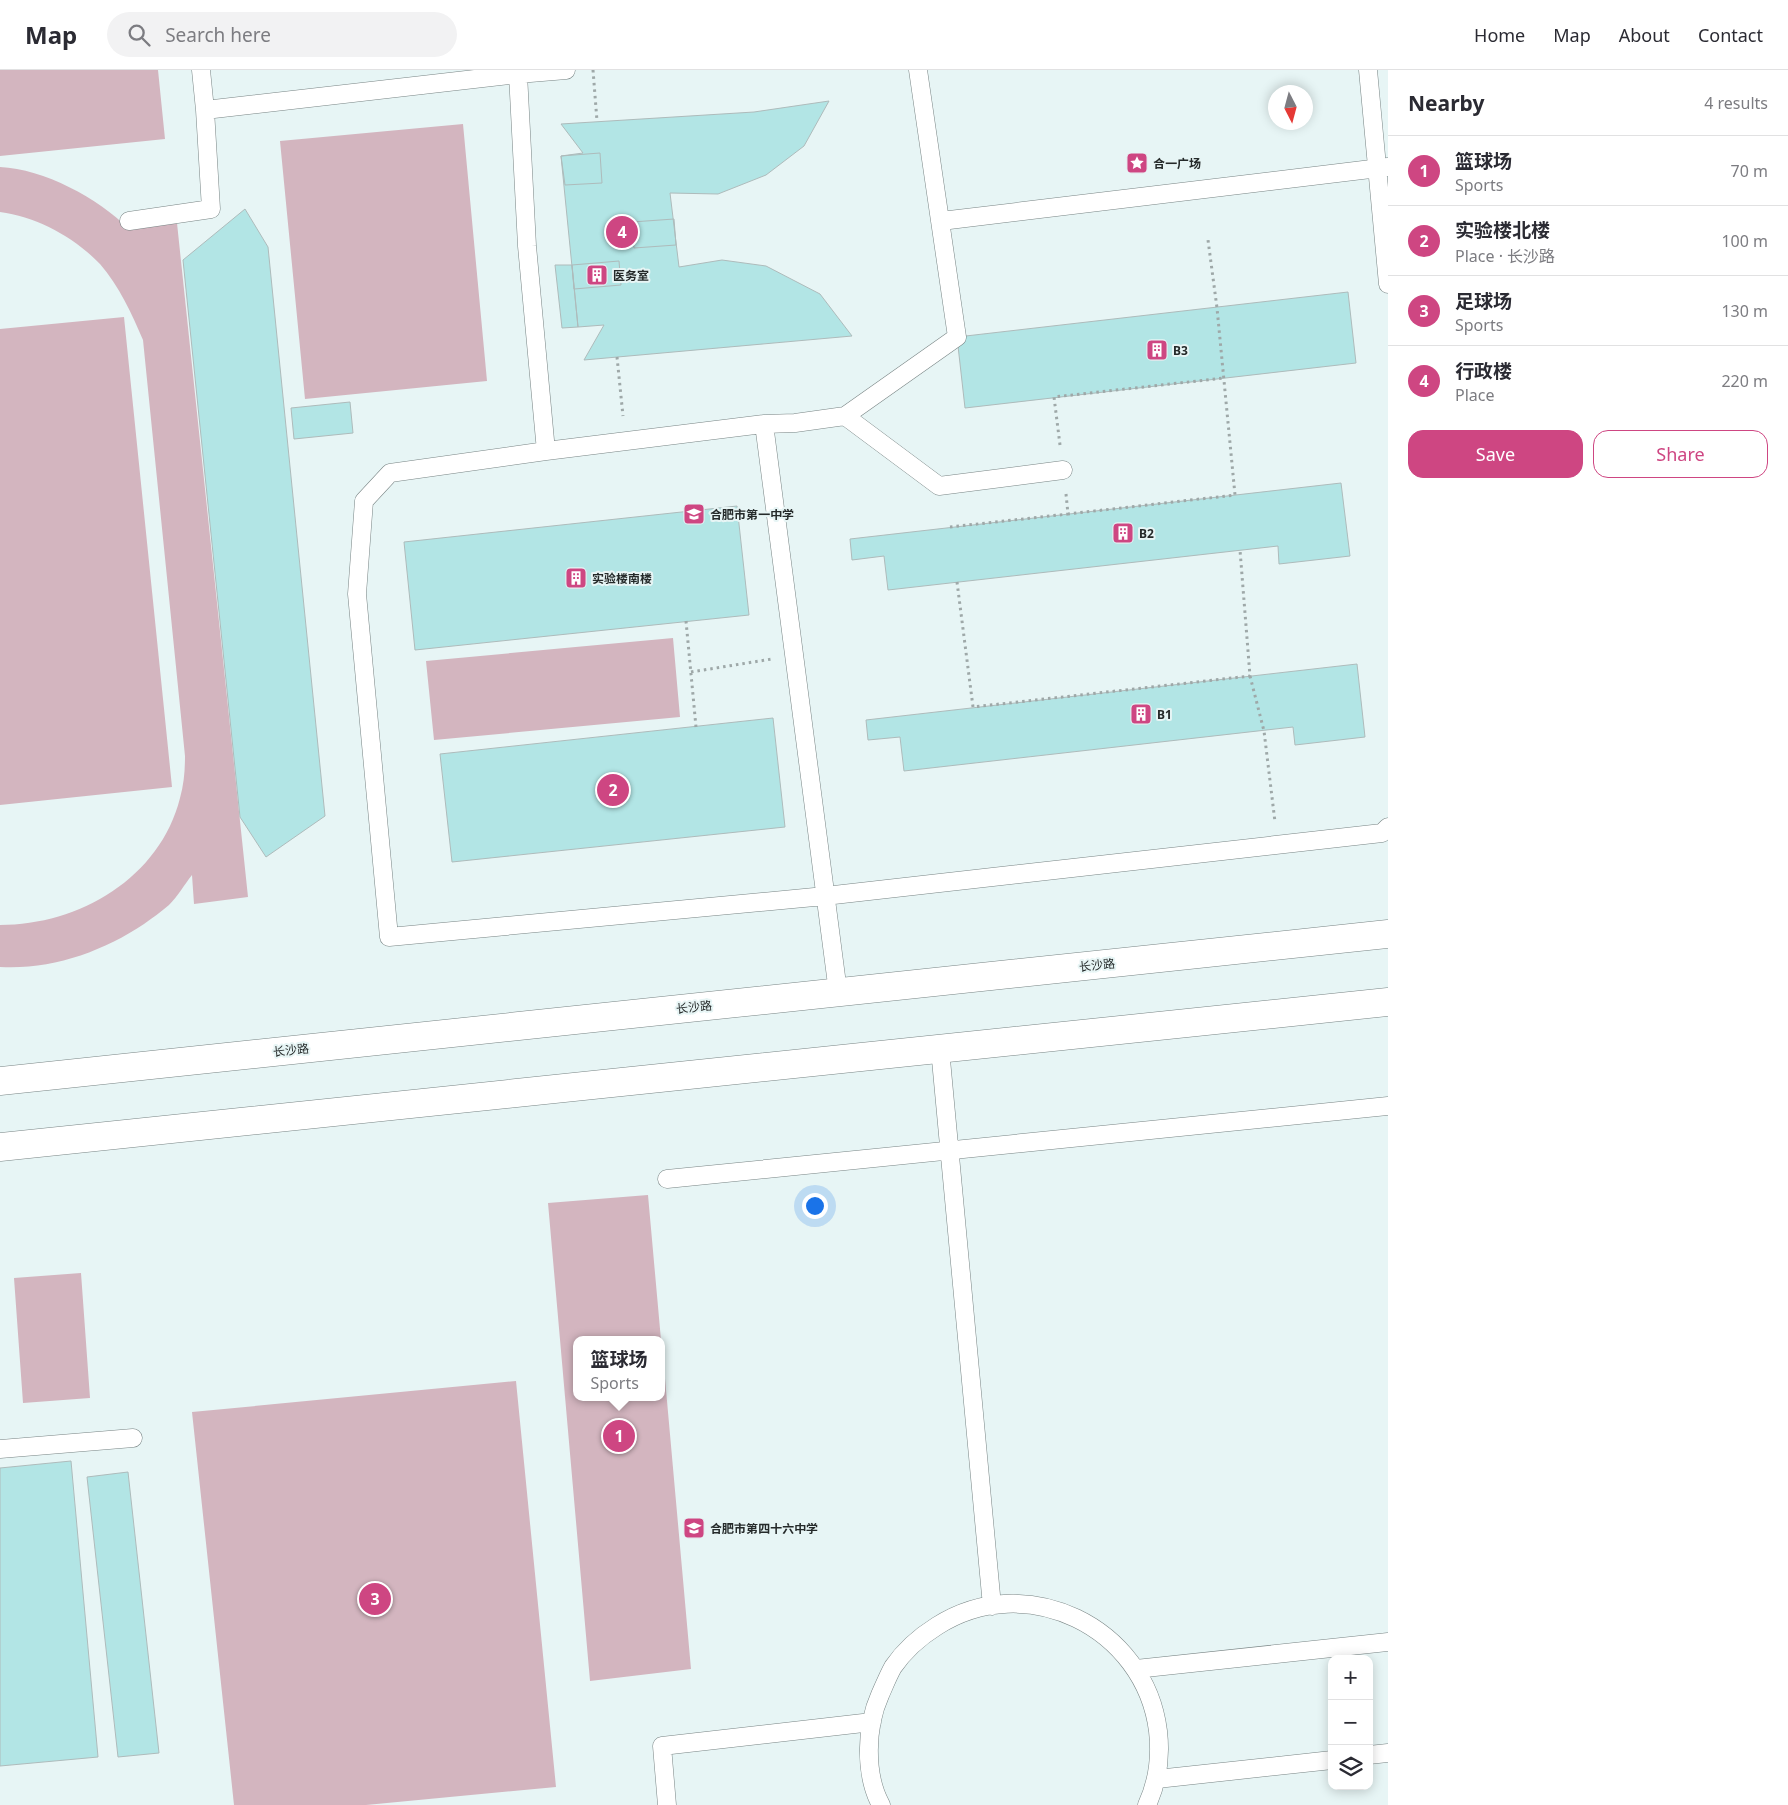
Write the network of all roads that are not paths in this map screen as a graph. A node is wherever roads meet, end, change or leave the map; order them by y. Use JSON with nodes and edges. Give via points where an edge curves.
{"nodes":[{"id":1,"x":200,"y":70,"type":"edge"},
{"id":2,"x":566,"y":70,"type":"edge"},
{"id":3,"x":918,"y":70,"type":"edge"},
{"id":4,"x":1368,"y":70,"type":"edge"},
{"id":5,"x":518,"y":74,"type":"junction"},
{"id":6,"x":205,"y":110,"type":"junction"},
{"id":7,"x":1382,"y":168,"type":"edge"},
{"id":8,"x":129,"y":221,"type":"dead end"},
{"id":9,"x":941,"y":221,"type":"junction"},
{"id":10,"x":1388,"y":284,"type":"edge"},
{"id":11,"x":845,"y":416,"type":"junction"},
{"id":12,"x":764,"y":424,"type":"junction"},
{"id":13,"x":546,"y":451,"type":"junction"},
{"id":14,"x":1063,"y":470,"type":"road end"},
{"id":15,"x":1388,"y":827,"type":"edge"},
{"id":16,"x":826,"y":896,"type":"junction"},
{"id":17,"x":1388,"y":934,"type":"edge"},
{"id":18,"x":838,"y":992,"type":"junction"},
{"id":19,"x":1388,"y":1002,"type":"edge"},
{"id":20,"x":940,"y":1049,"type":"junction"},
{"id":21,"x":0,"y":1081,"type":"edge"},
{"id":22,"x":1388,"y":1106,"type":"edge"},
{"id":23,"x":0,"y":1147,"type":"edge"},
{"id":24,"x":949,"y":1151,"type":"junction"},
{"id":25,"x":667,"y":1179,"type":"dead end"},
{"id":26,"x":132,"y":1438,"type":"dead end"},
{"id":27,"x":0,"y":1449,"type":"edge"},
{"id":28,"x":992,"y":1606,"type":"junction"},
{"id":29,"x":1388,"y":1642,"type":"edge"},
{"id":30,"x":1136,"y":1669,"type":"junction"},
{"id":31,"x":872,"y":1722,"type":"junction"},
{"id":32,"x":1388,"y":1753,"type":"edge"},
{"id":33,"x":1373,"y":1755,"type":"edge"},
{"id":34,"x":1328,"y":1760,"type":"edge"},
{"id":35,"x":1157,"y":1779,"type":"junction"},
{"id":36,"x":667,"y":1805,"type":"edge"},
{"id":37,"x":881,"y":1805,"type":"edge"},
{"id":38,"x":1148,"y":1805,"type":"edge"}],
"edges":[{"from":1,"to":6,"type":"lane"},
{"from":2,"to":5,"type":"lane"},
{"from":3,"to":9,"type":"lane"},
{"from":4,"to":7,"type":"lane"},
{"from":5,"to":6,"type":"lane"},
{"from":5,"to":13,"type":"lane","via":[[527,246]]},
{"from":6,"to":8,"type":"lane","via":[[212,209]]},
{"from":7,"to":9,"type":"lane"},
{"from":7,"to":10,"type":"lane"},
{"from":9,"to":11,"type":"lane","via":[[957,337]]},
{"from":11,"to":12,"type":"lane"},
{"from":11,"to":14,"type":"lane","via":[[939,486]]},
{"from":12,"to":13,"type":"lane"},
{"from":12,"to":16,"type":"lane"},
{"from":13,"to":16,"type":"lane","via":[[390,473],[364,501],[356,594],[389,937]]},
{"from":15,"to":16,"type":"lane","via":[[1382,833]]},
{"from":16,"to":18,"type":"lane"},
{"from":17,"to":18,"type":"street","name":"长沙路"},
{"from":18,"to":21,"type":"street","name":"长沙路"},
{"from":19,"to":20,"type":"street"},
{"from":20,"to":23,"type":"street"},
{"from":20,"to":24,"type":"lane"},
{"from":22,"to":24,"type":"lane"},
{"from":24,"to":25,"type":"lane"},
{"from":24,"to":28,"type":"lane"},
{"from":26,"to":27,"type":"lane"},
{"from":28,"to":30,"type":"lane","via":[[1013,1603],[1059,1610],[1103,1633]]},
{"from":28,"to":31,"type":"lane","via":[[967,1611],[945,1621],[910,1647],[894,1666],[874,1708]]},
{"from":29,"to":30,"type":"lane"},
{"from":30,"to":35,"type":"lane","via":[[1156,1714]]},
{"from":31,"to":36,"type":"lane","via":[[662,1746]]},
{"from":31,"to":37,"type":"lane","via":[[868,1754]]},
{"from":32,"to":33,"type":"lane"},
{"from":34,"to":35,"type":"lane"},
{"from":35,"to":38,"type":"lane"}]}
